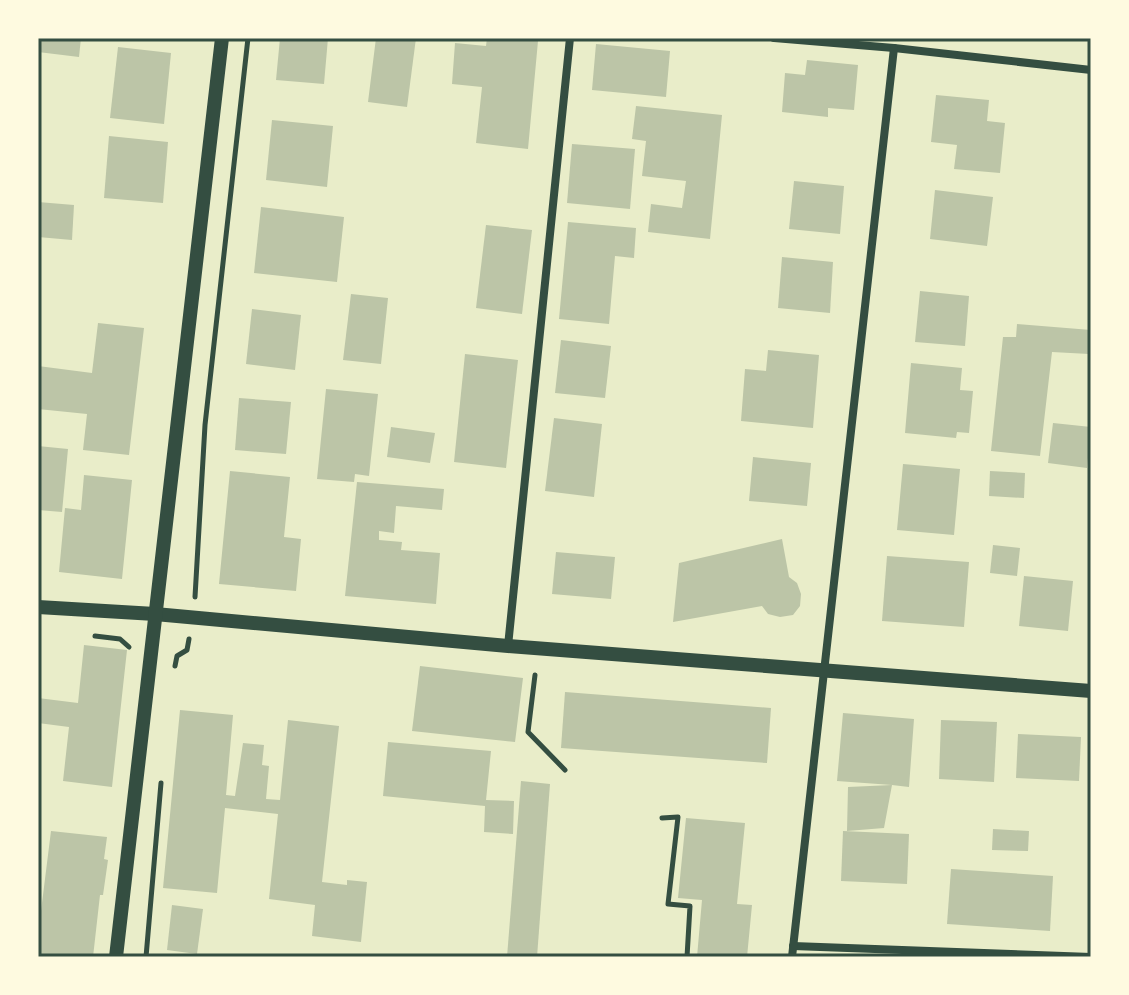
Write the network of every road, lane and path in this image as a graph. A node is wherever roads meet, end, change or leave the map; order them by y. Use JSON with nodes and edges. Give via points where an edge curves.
{"nodes":[{"id":1,"x":222,"y":38,"type":"edge"},
{"id":2,"x":248,"y":38,"type":"edge"},
{"id":3,"x":570,"y":38,"type":"edge"},
{"id":4,"x":774,"y":38,"type":"edge"},
{"id":5,"x":894,"y":48,"type":"junction"},
{"id":6,"x":1091,"y":70,"type":"edge"},
{"id":7,"x":197,"y":585,"type":"dead end"},
{"id":8,"x":38,"y":607,"type":"edge"},
{"id":9,"x":155,"y":614,"type":"junction"},
{"id":10,"x":91,"y":635,"type":"dead end"},
{"id":11,"x":508,"y":646,"type":"junction"},
{"id":12,"x":187,"y":650,"type":"dead end"},
{"id":13,"x":131,"y":654,"type":"dead end"},
{"id":14,"x":822,"y":670,"type":"junction"},
{"id":15,"x":535,"y":675,"type":"dead end"},
{"id":16,"x":173,"y":677,"type":"dead end"},
{"id":17,"x":1091,"y":691,"type":"edge"},
{"id":18,"x":163,"y":770,"type":"dead end"},
{"id":19,"x":565,"y":770,"type":"dead end"},
{"id":20,"x":662,"y":818,"type":"dead end"},
{"id":21,"x":793,"y":946,"type":"junction"},
{"id":22,"x":116,"y":957,"type":"edge"},
{"id":23,"x":146,"y":957,"type":"edge"},
{"id":24,"x":687,"y":957,"type":"edge"},
{"id":25,"x":792,"y":957,"type":"edge"},
{"id":26,"x":1091,"y":957,"type":"edge"}],
"edges":[{"from":1,"to":9,"type":"street"},
{"from":2,"to":7,"type":"path","via":[[205,425]]},
{"from":3,"to":11,"type":"street"},
{"from":4,"to":5,"type":"street"},
{"from":5,"to":6,"type":"street"},
{"from":5,"to":14,"type":"street"},
{"from":8,"to":9,"type":"street"},
{"from":9,"to":11,"type":"street"},
{"from":9,"to":22,"type":"street"},
{"from":10,"to":13,"type":"path","via":[[120,639]]},
{"from":11,"to":14,"type":"street"},
{"from":12,"to":16,"type":"path","via":[[177,656]]},
{"from":14,"to":17,"type":"street"},
{"from":14,"to":21,"type":"street"},
{"from":15,"to":19,"type":"path","via":[[528,732]]},
{"from":18,"to":23,"type":"path"},
{"from":20,"to":24,"type":"path","via":[[678,817],[668,904],[690,906]]},
{"from":21,"to":25,"type":"street"},
{"from":21,"to":26,"type":"street"}]}
